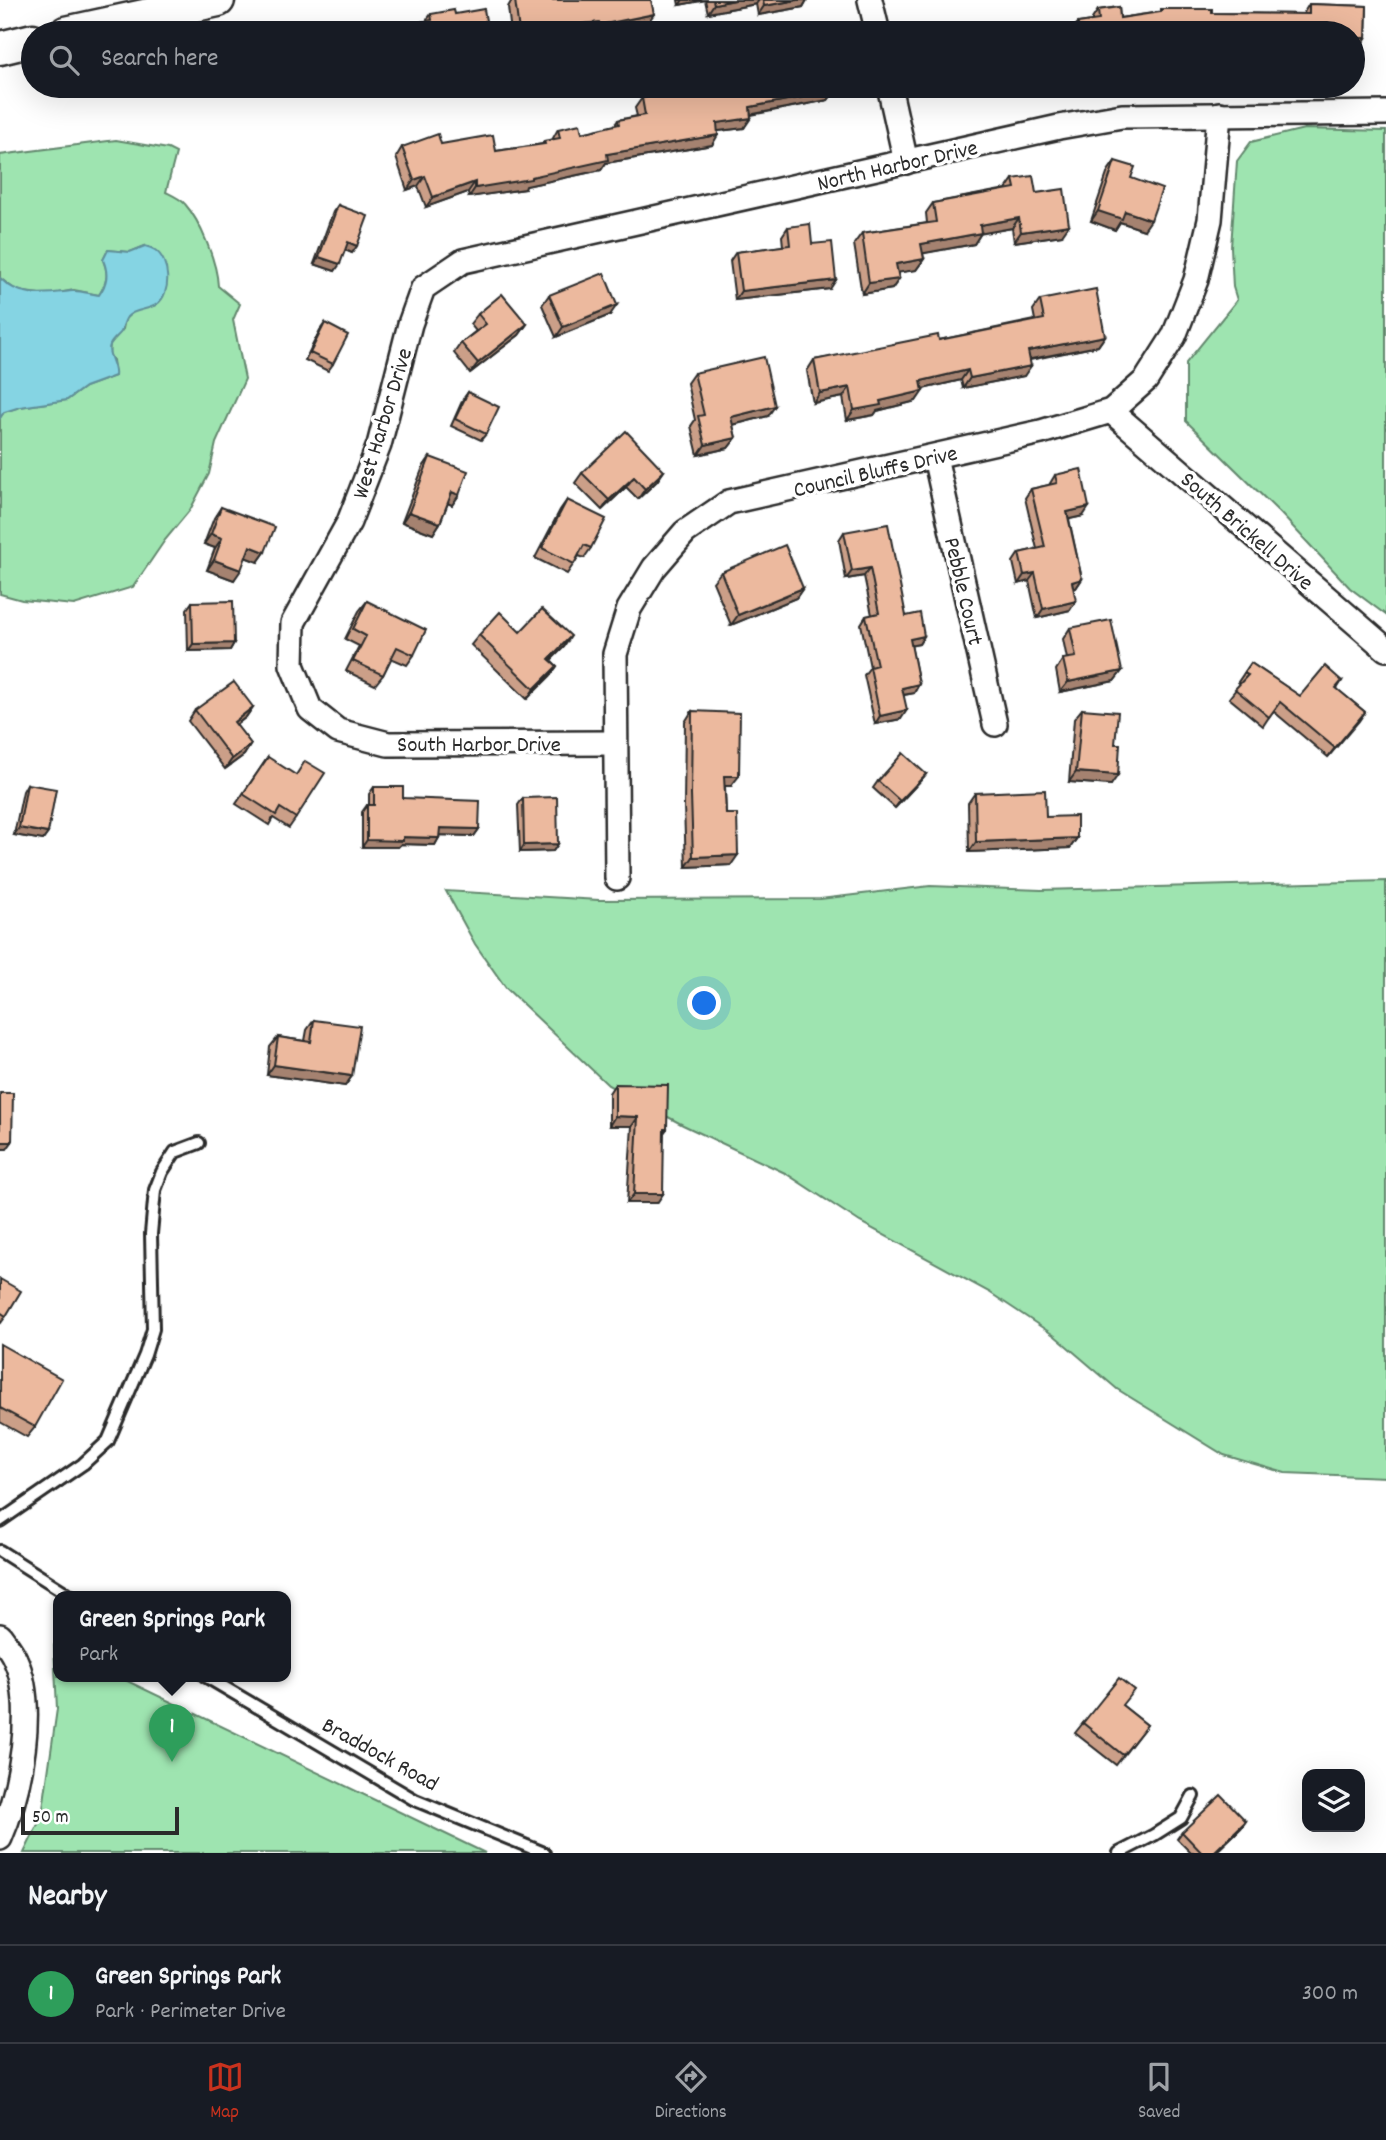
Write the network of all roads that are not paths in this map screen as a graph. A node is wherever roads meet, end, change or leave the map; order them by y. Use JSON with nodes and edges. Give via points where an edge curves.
{"nodes":[{"id":1,"x":218,"y":0,"type":"edge"},
{"id":2,"x":870,"y":0,"type":"edge"},
{"id":3,"x":121,"y":21,"type":"edge"},
{"id":4,"x":875,"y":21,"type":"edge"},
{"id":5,"x":21,"y":43,"type":"edge"},
{"id":6,"x":0,"y":48,"type":"edge"},
{"id":7,"x":892,"y":98,"type":"edge"},
{"id":8,"x":1386,"y":113,"type":"edge"},
{"id":9,"x":1219,"y":114,"type":"junction"},
{"id":10,"x":906,"y":162,"type":"junction"},
{"id":11,"x":423,"y":288,"type":"joint"},
{"id":12,"x":1111,"y":411,"type":"junction"},
{"id":13,"x":935,"y":457,"type":"junction"},
{"id":14,"x":1386,"y":649,"type":"edge"},
{"id":15,"x":310,"y":709,"type":"joint"},
{"id":16,"x":995,"y":724,"type":"dead end"},
{"id":17,"x":615,"y":743,"type":"junction"},
{"id":18,"x":617,"y":878,"type":"dead end"},
{"id":19,"x":199,"y":1143,"type":"dead end"},
{"id":20,"x":0,"y":1521,"type":"edge"},
{"id":21,"x":0,"y":1551,"type":"edge"},
{"id":22,"x":63,"y":1591,"type":"edge"},
{"id":23,"x":0,"y":1636,"type":"edge"},
{"id":24,"x":215,"y":1682,"type":"edge"},
{"id":25,"x":1193,"y":1796,"type":"dead end"},
{"id":26,"x":0,"y":1838,"type":"edge"},
{"id":27,"x":544,"y":1853,"type":"edge"},
{"id":28,"x":1119,"y":1853,"type":"edge"}],
"edges":[{"from":1,"to":3,"type":"main road"},
{"from":2,"to":4,"type":"street"},
{"from":5,"to":6,"type":"main road"},
{"from":7,"to":10,"type":"street"},
{"from":8,"to":9,"type":"street","name":"North Harbor Drive"},
{"from":9,"to":10,"type":"street","name":"North Harbor Drive","via":[[1122,116]]},
{"from":9,"to":12,"type":"street","name":"Council Bluffs Drive","via":[[1210,220],[1196,280],[1174,335],[1146,380]]},
{"from":10,"to":11,"type":"street","name":"North Harbor Drive","via":[[463,261]]},
{"from":11,"to":15,"type":"street","name":"West Harbor Drive","via":[[379,445],[354,510],[293,624],[292,665]]},
{"from":12,"to":13,"type":"street","name":"Council Bluffs Drive"},
{"from":12,"to":14,"type":"street","name":"South Brickell Drive"},
{"from":13,"to":16,"type":"street","name":"Pebble Court"},
{"from":13,"to":17,"type":"street","name":"Council Bluffs Drive","via":[[729,502],[685,532],[654,568],[629,609],[615,654]]},
{"from":15,"to":17,"type":"street","name":"South Harbor Drive","via":[[338,731],[388,744]]},
{"from":17,"to":18,"type":"street","name":"Council Bluffs Drive"},
{"from":19,"to":20,"type":"lane","via":[[175,1152],[155,1190],[153,1329],[108,1441],[83,1464]]},
{"from":21,"to":22,"type":"lane"},
{"from":23,"to":26,"type":"street","via":[[21,1677],[27,1724],[10,1816]]},
{"from":24,"to":27,"type":"lane","name":"Braddock Road","via":[[415,1800]]},
{"from":25,"to":28,"type":"lane","via":[[1181,1818]]}]}
